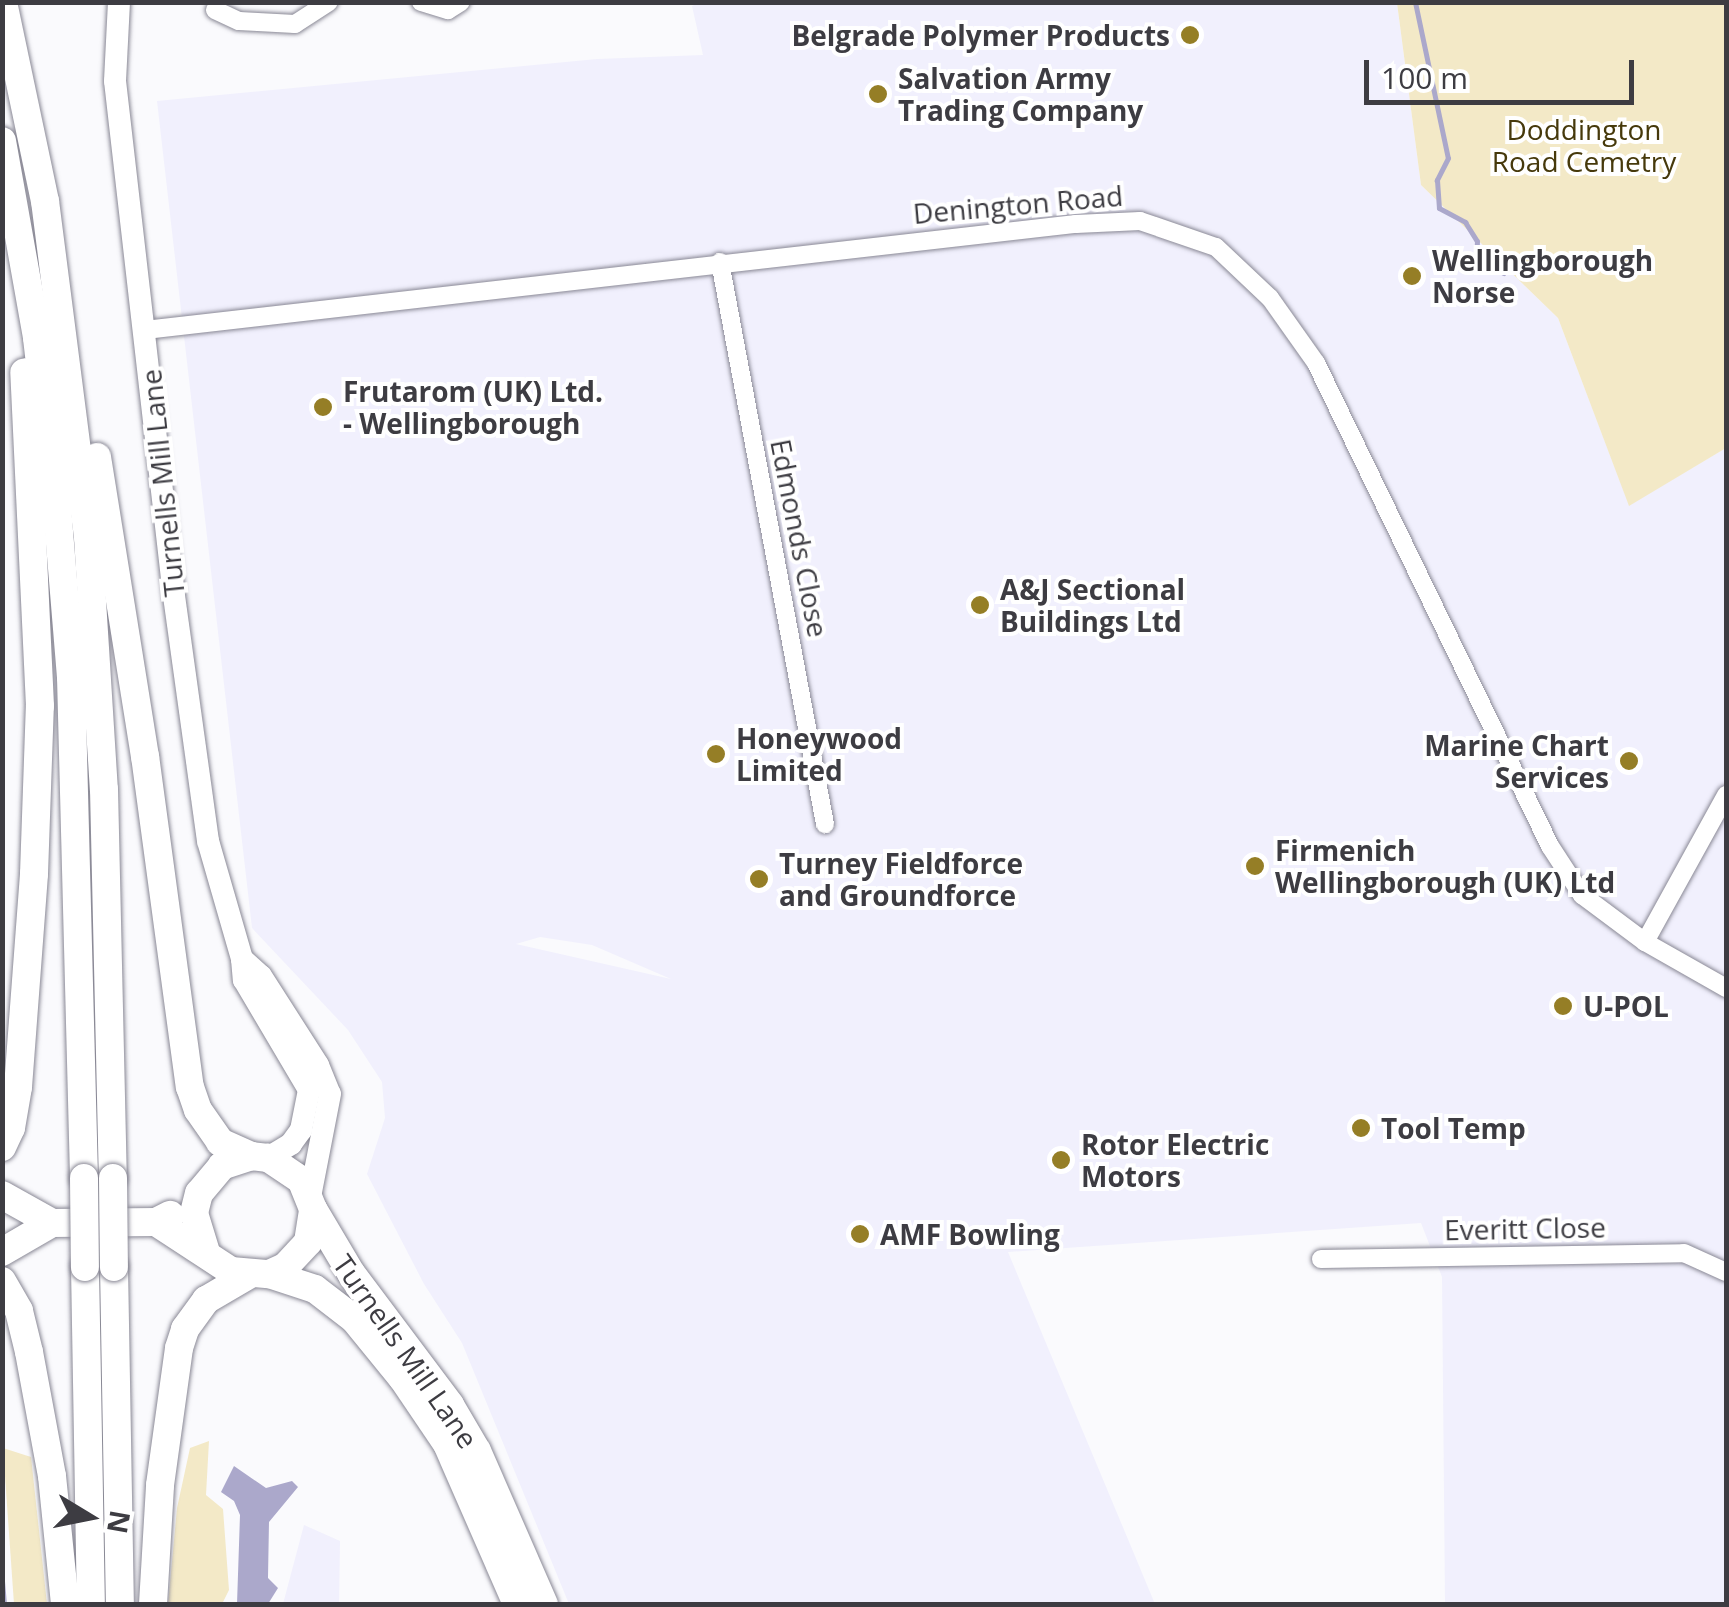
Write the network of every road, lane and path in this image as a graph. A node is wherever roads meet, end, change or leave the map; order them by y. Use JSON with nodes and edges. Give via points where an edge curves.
{"nodes":[{"id":1,"x":3,"y":2,"type":"edge"},
{"id":2,"x":119,"y":2,"type":"edge"},
{"id":3,"x":329,"y":2,"type":"edge"},
{"id":4,"x":421,"y":2,"type":"edge"},
{"id":5,"x":461,"y":2,"type":"edge"},
{"id":6,"x":215,"y":10,"type":"dead end"},
{"id":7,"x":2,"y":141,"type":"edge"},
{"id":8,"x":2,"y":149,"type":"edge"},
{"id":9,"x":45,"y":201,"type":"junction"},
{"id":10,"x":720,"y":262,"type":"junction"},
{"id":11,"x":144,"y":330,"type":"junction"},
{"id":12,"x":1726,"y":795,"type":"edge"},
{"id":13,"x":825,"y":824,"type":"dead end"},
{"id":14,"x":1645,"y":942,"type":"junction"},
{"id":15,"x":242,"y":959,"type":"junction"},
{"id":16,"x":1726,"y":988,"type":"edge"},
{"id":17,"x":2,"y":1147,"type":"edge"},
{"id":18,"x":260,"y":1157,"type":"junction"},
{"id":19,"x":199,"y":1194,"type":"junction"},
{"id":20,"x":2,"y":1195,"type":"edge"},
{"id":21,"x":311,"y":1203,"type":"junction"},
{"id":22,"x":156,"y":1222,"type":"junction"},
{"id":23,"x":52,"y":1223,"type":"junction"},
{"id":24,"x":205,"y":1250,"type":"junction"},
{"id":25,"x":2,"y":1252,"type":"edge"},
{"id":26,"x":1321,"y":1259,"type":"dead end"},
{"id":27,"x":1726,"y":1272,"type":"edge"},
{"id":28,"x":258,"y":1275,"type":"junction"},
{"id":29,"x":2,"y":1281,"type":"edge"},
{"id":30,"x":65,"y":1604,"type":"edge"},
{"id":31,"x":91,"y":1604,"type":"edge"},
{"id":32,"x":120,"y":1604,"type":"edge"},
{"id":33,"x":153,"y":1604,"type":"edge"},
{"id":34,"x":518,"y":1604,"type":"edge"},
{"id":35,"x":544,"y":1604,"type":"edge"}],
"edges":[{"from":1,"to":9,"type":"highway"},
{"from":2,"to":11,"type":"main road","name":"Turnells Mill Lane","via":[[116,82]]},
{"from":3,"to":6,"type":"street","via":[[295,24],[239,21]]},
{"from":4,"to":5,"type":"street","via":[[448,10]]},
{"from":7,"to":31,"type":"highway","bridge":true,"via":[[37,338],[62,564],[76,824]]},
{"from":8,"to":17,"type":"highway","via":[[26,410],[40,706],[18,1087]]},
{"from":9,"to":18,"type":"highway","via":[[94,442],[190,1087],[220,1142]]},
{"from":9,"to":32,"type":"highway","bridge":true,"via":[[98,654]]},
{"from":10,"to":11,"type":"street","name":"Denington Road"},
{"from":10,"to":13,"type":"street","name":"Edmonds Close"},
{"from":10,"to":14,"type":"street","name":"Denington Road","via":[[1140,220],[1216,247],[1270,298],[1316,363],[1550,846],[1582,895]]},
{"from":11,"to":15,"type":"main road","name":"Turnells Mill Lane","via":[[208,841]]},
{"from":12,"to":14,"type":"street"},
{"from":14,"to":16,"type":"street","name":"Denington Road"},
{"from":15,"to":18,"type":"main road","name":"Turnells Mill Lane","via":[[256,1006],[309,1090],[301,1130],[291,1144]]},
{"from":15,"to":21,"type":"main road","name":"Turnells Mill Lane","via":[[262,976],[330,1094]]},
{"from":18,"to":19,"type":"highway","via":[[222,1166]]},
{"from":18,"to":21,"type":"highway","via":[[286,1166]]},
{"from":19,"to":22,"type":"highway"},
{"from":19,"to":24,"type":"highway","via":[[194,1213]]},
{"from":20,"to":23,"type":"highway"},
{"from":21,"to":28,"type":"highway","via":[[308,1242],[284,1267]]},
{"from":21,"to":35,"type":"highway","name":"Turnells Mill Lane","via":[[351,1273],[450,1405]]},
{"from":22,"to":23,"type":"highway"},
{"from":22,"to":24,"type":"highway"},
{"from":23,"to":25,"type":"highway"},
{"from":24,"to":28,"type":"highway","via":[[216,1263]]},
{"from":26,"to":27,"type":"street","name":"Everitt Close","via":[[1684,1253]]},
{"from":28,"to":33,"type":"highway","via":[[206,1300],[179,1348],[160,1485]]},
{"from":28,"to":34,"type":"highway","name":"Turnells Mill Lane","via":[[315,1289],[354,1319],[403,1379],[448,1444]]},
{"from":29,"to":30,"type":"highway","via":[[19,1311],[29,1352],[52,1476]]}]}
